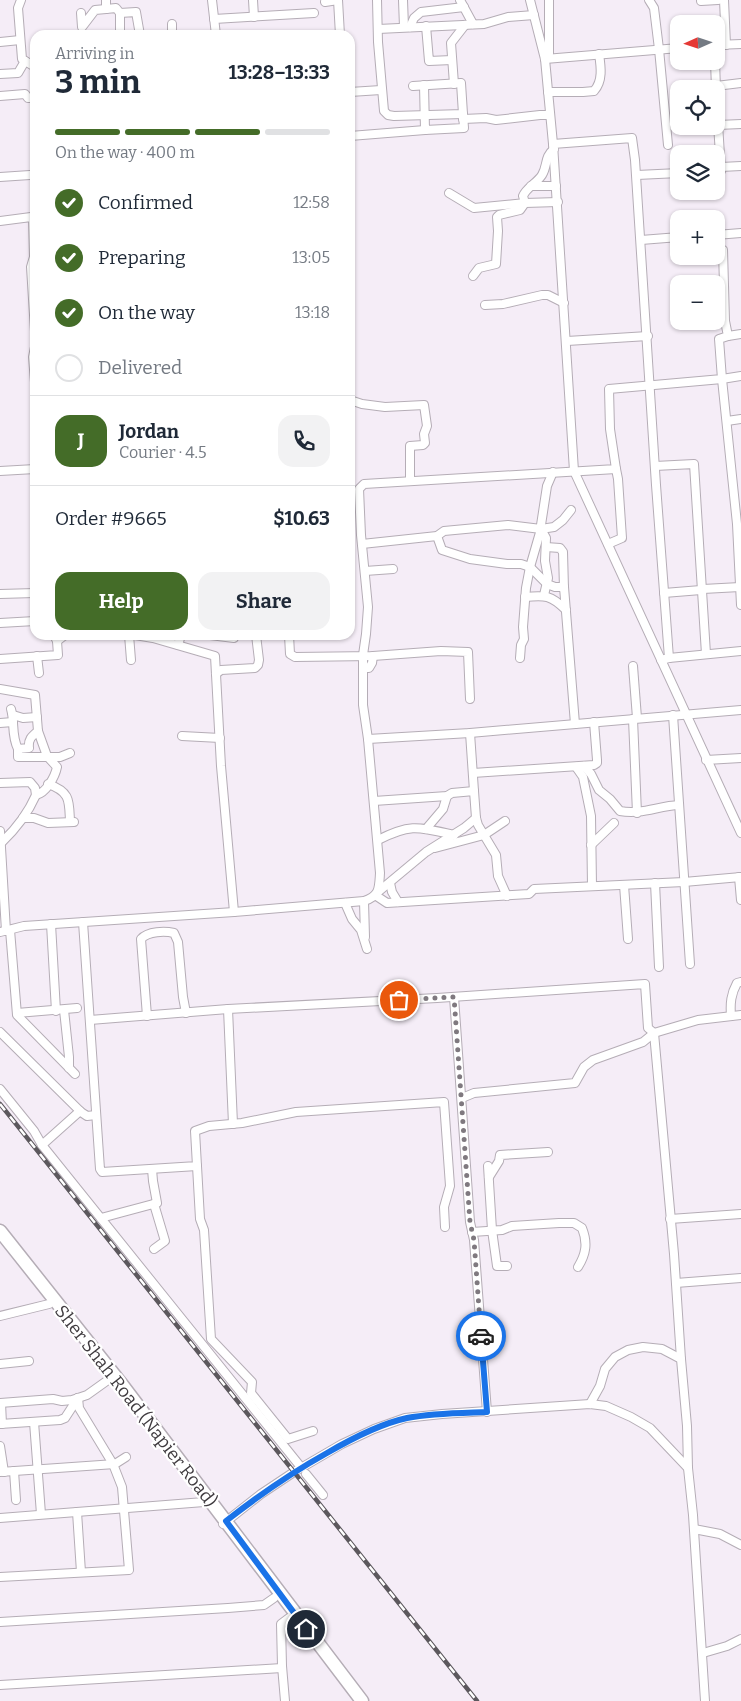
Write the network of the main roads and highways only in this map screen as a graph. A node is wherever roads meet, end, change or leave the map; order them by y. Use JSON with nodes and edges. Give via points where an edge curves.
{"nodes":[{"id":1,"x":0,"y":1231,"type":"edge"},
{"id":2,"x":0,"y":1241,"type":"edge"},
{"id":3,"x":51,"y":1302,"type":"junction"},
{"id":4,"x":120,"y":1388,"type":"junction"},
{"id":5,"x":224,"y":1523,"type":"junction"},
{"id":6,"x":327,"y":1662,"type":"junction"},
{"id":7,"x":352,"y":1701,"type":"edge"},
{"id":8,"x":362,"y":1701,"type":"edge"}],
"edges":[{"from":1,"to":3,"type":"main road","name":"Sher Shah Road (Napier Road)"},
{"from":2,"to":3,"type":"main road","name":"Sher Shah Road (Napier Road)"},
{"from":3,"to":4,"type":"main road","name":"Sher Shah Road (Napier Road)"},
{"from":3,"to":4,"type":"main road","name":"Sher Shah Road (Napier Road)","via":[[108,1380]]},
{"from":4,"to":5,"type":"main road","name":"Sher Shah Road (Napier Road)"},
{"from":4,"to":5,"type":"main road","name":"Sher Shah Road (Napier Road)","via":[[204,1502]]},
{"from":5,"to":6,"type":"main road","name":"Sher Shah Road (Napier Road)"},
{"from":5,"to":6,"type":"main road","name":"Sher Shah Road (Napier Road)","via":[[274,1598]]},
{"from":6,"to":7,"type":"main road","name":"Sher Shah Road (Napier Road)"},
{"from":6,"to":8,"type":"main road","name":"Sher Shah Road (Napier Road)"}]}
